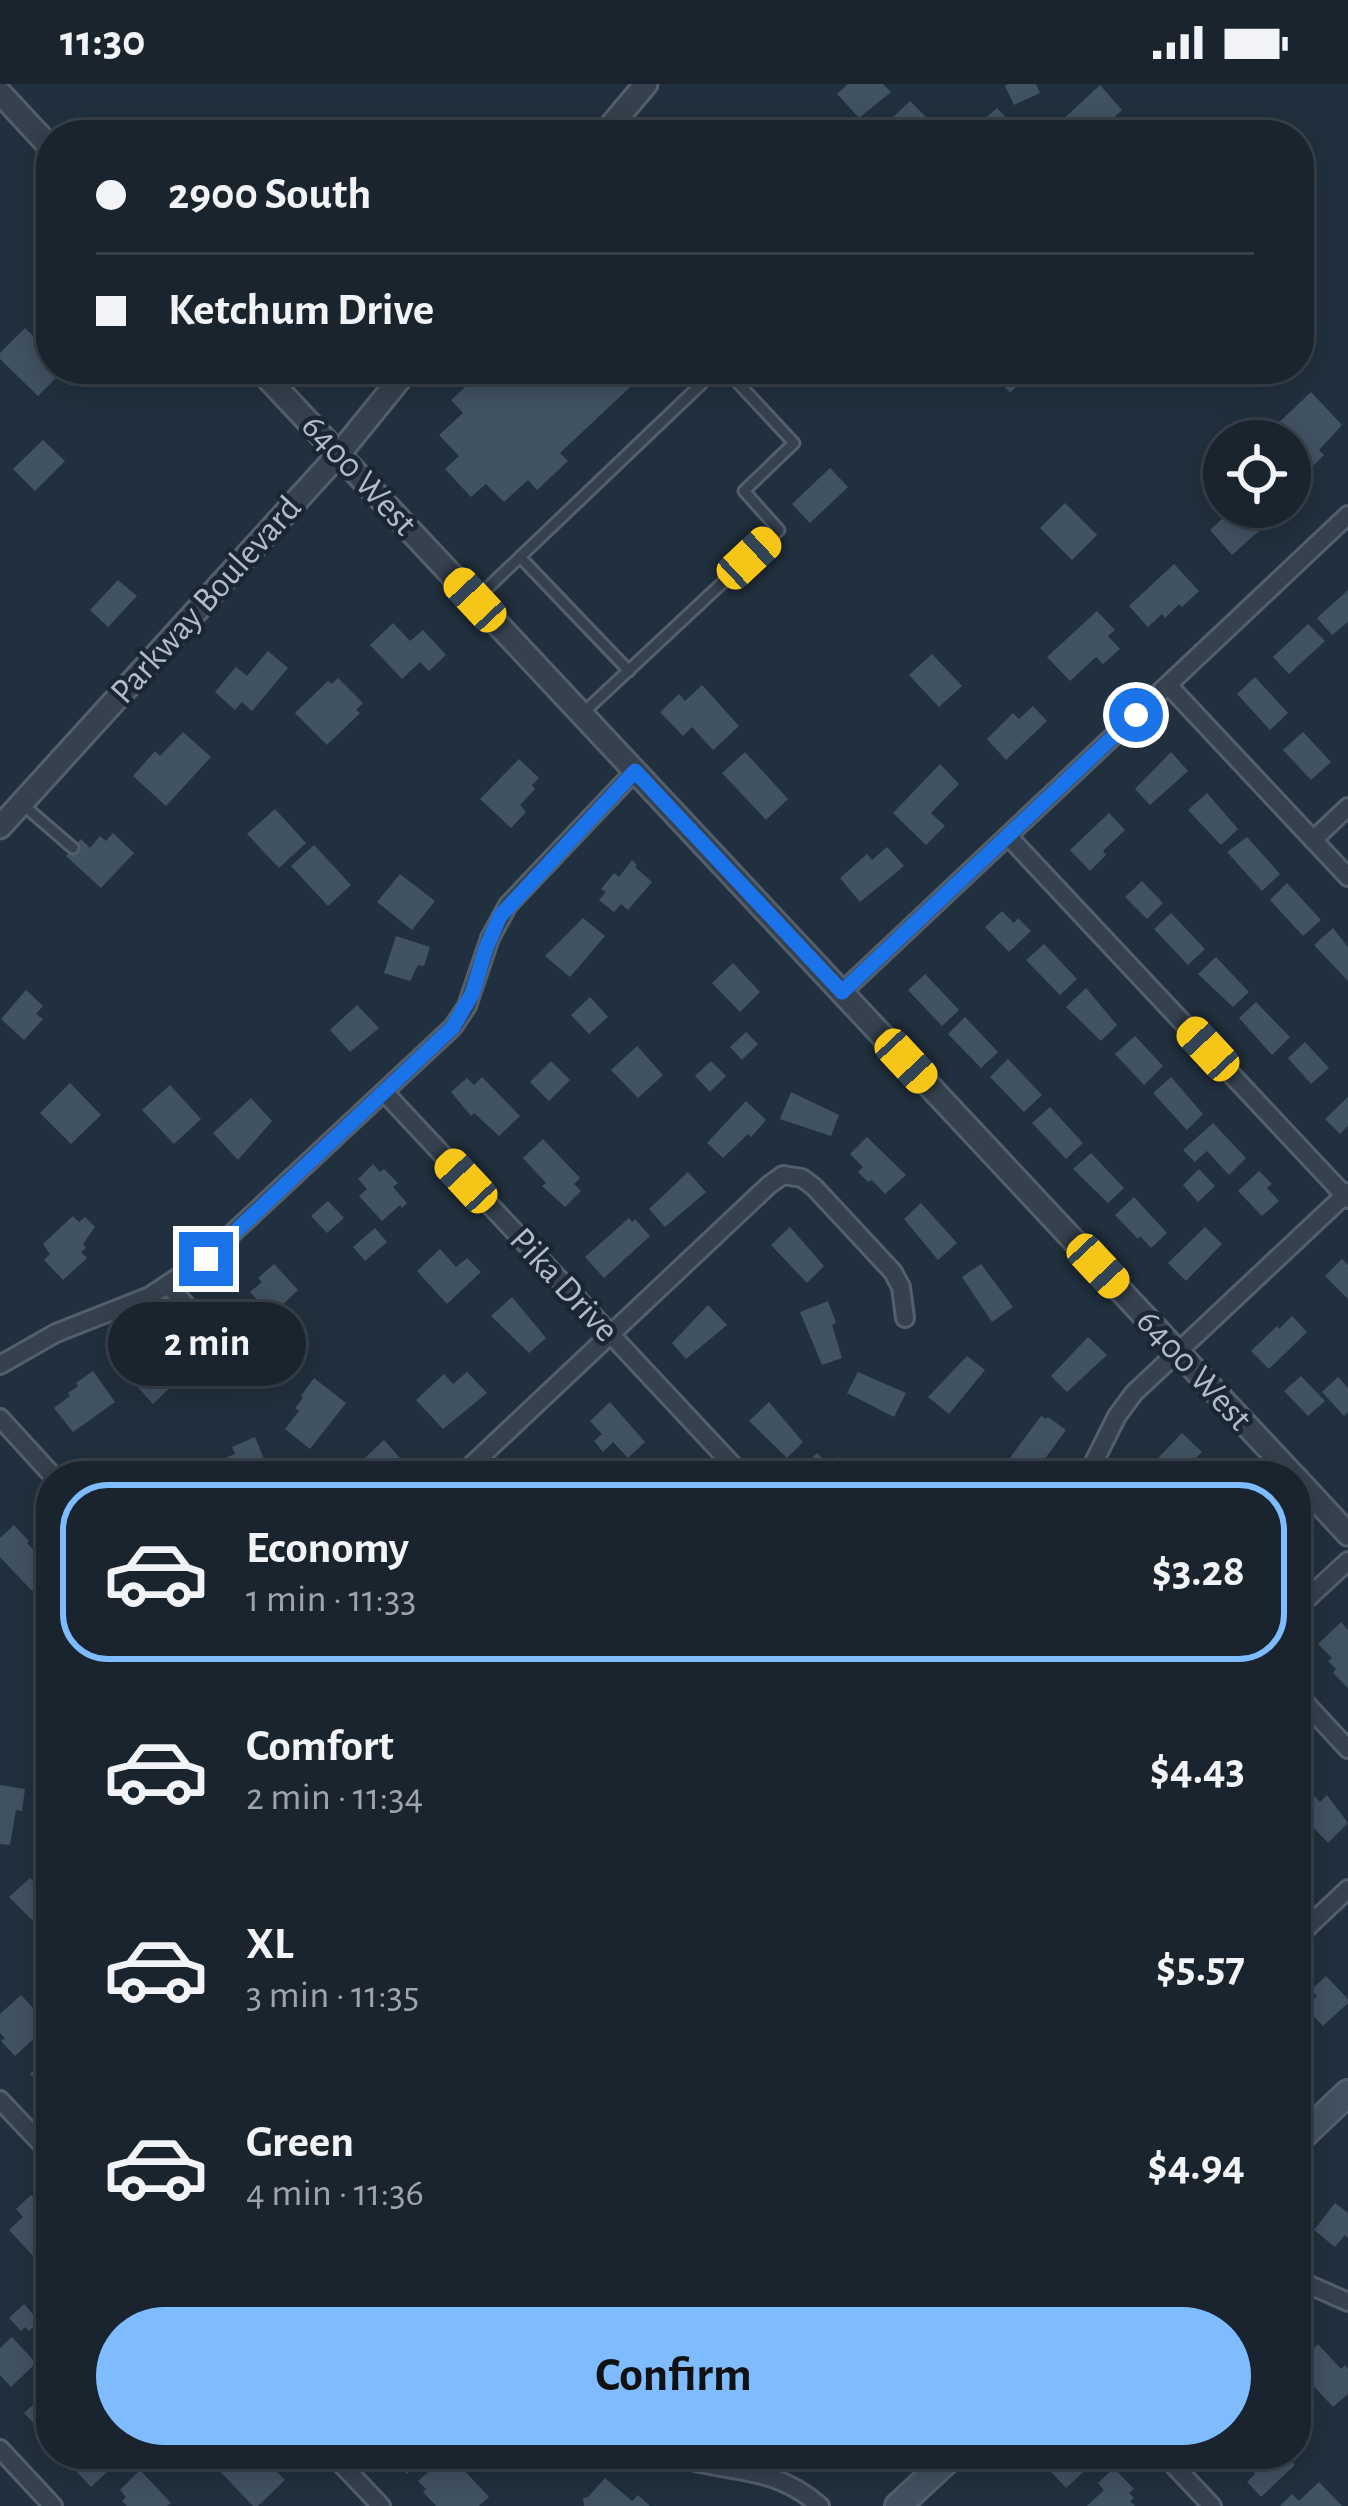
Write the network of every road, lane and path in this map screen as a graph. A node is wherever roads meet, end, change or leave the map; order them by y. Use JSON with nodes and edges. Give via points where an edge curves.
{"nodes":[{"id":1,"x":646,"y":84,"type":"edge"},
{"id":2,"x":0,"y":93,"type":"edge"},
{"id":3,"x":616,"y":120,"type":"edge"},
{"id":4,"x":36,"y":132,"type":"edge"},
{"id":5,"x":273,"y":384,"type":"edge"},
{"id":6,"x":396,"y":384,"type":"edge"},
{"id":7,"x":705,"y":384,"type":"edge"},
{"id":8,"x":736,"y":384,"type":"edge"},
{"id":9,"x":338,"y":454,"type":"junction"},
{"id":10,"x":1348,"y":515,"type":"edge"},
{"id":11,"x":520,"y":557,"type":"junction"},
{"id":12,"x":475,"y":600,"type":"junction"},
{"id":13,"x":629,"y":671,"type":"junction"},
{"id":14,"x":1168,"y":685,"type":"junction"},
{"id":15,"x":582,"y":714,"type":"junction"},
{"id":16,"x":635,"y":771,"type":"junction"},
{"id":17,"x":21,"y":803,"type":"junction"},
{"id":18,"x":1348,"y":807,"type":"edge"},
{"id":19,"x":0,"y":826,"type":"edge"},
{"id":20,"x":1008,"y":836,"type":"junction"},
{"id":21,"x":1313,"y":840,"type":"junction"},
{"id":22,"x":73,"y":848,"type":"dead end"},
{"id":23,"x":1348,"y":878,"type":"edge"},
{"id":24,"x":842,"y":992,"type":"junction"},
{"id":25,"x":385,"y":1094,"type":"junction"},
{"id":26,"x":1347,"y":1195,"type":"edge"},
{"id":27,"x":169,"y":1286,"type":"junction"},
{"id":28,"x":905,"y":1318,"type":"dead end"},
{"id":29,"x":611,"y":1335,"type":"junction"},
{"id":30,"x":1178,"y":1352,"type":"junction"},
{"id":31,"x":0,"y":1365,"type":"edge"},
{"id":32,"x":243,"y":1370,"type":"dead end"},
{"id":33,"x":0,"y":1418,"type":"edge"},
{"id":34,"x":39,"y":1461,"type":"edge"},
{"id":35,"x":476,"y":1461,"type":"edge"},
{"id":36,"x":729,"y":1461,"type":"edge"},
{"id":37,"x":1096,"y":1461,"type":"edge"},
{"id":38,"x":1280,"y":1461,"type":"edge"},
{"id":39,"x":1311,"y":1494,"type":"edge"},
{"id":40,"x":1348,"y":1534,"type":"edge"},
{"id":41,"x":1348,"y":1561,"type":"edge"},
{"id":42,"x":1311,"y":1595,"type":"edge"},
{"id":43,"x":1311,"y":1710,"type":"edge"},
{"id":44,"x":1348,"y":1749,"type":"edge"},
{"id":45,"x":1348,"y":1889,"type":"edge"},
{"id":46,"x":1311,"y":1923,"type":"edge"},
{"id":47,"x":1348,"y":2093,"type":"edge"},
{"id":48,"x":0,"y":2100,"type":"edge"},
{"id":49,"x":1311,"y":2128,"type":"edge"},
{"id":50,"x":36,"y":2138,"type":"edge"},
{"id":51,"x":1311,"y":2286,"type":"edge"},
{"id":52,"x":1348,"y":2302,"type":"edge"},
{"id":53,"x":0,"y":2449,"type":"edge"},
{"id":54,"x":346,"y":2469,"type":"edge"},
{"id":55,"x":730,"y":2469,"type":"edge"},
{"id":56,"x":937,"y":2469,"type":"edge"},
{"id":57,"x":1177,"y":2469,"type":"edge"},
{"id":58,"x":53,"y":2506,"type":"edge"},
{"id":59,"x":381,"y":2506,"type":"edge"},
{"id":60,"x":820,"y":2506,"type":"edge"},
{"id":61,"x":898,"y":2506,"type":"edge"},
{"id":62,"x":1212,"y":2506,"type":"edge"}],
"edges":[{"from":1,"to":3,"type":"street"},
{"from":2,"to":4,"type":"street"},
{"from":5,"to":9,"type":"street","name":"6400 West"},
{"from":6,"to":9,"type":"street","name":"Parkway Boulevard"},
{"from":7,"to":11,"type":"lane"},
{"from":8,"to":13,"type":"lane","via":[[794,443],[744,491],[779,530]]},
{"from":9,"to":12,"type":"street","name":"6400 West"},
{"from":9,"to":17,"type":"street","name":"Parkway Boulevard"},
{"from":10,"to":14,"type":"street"},
{"from":11,"to":12,"type":"lane"},
{"from":11,"to":13,"type":"lane"},
{"from":12,"to":15,"type":"street","name":"6400 West"},
{"from":13,"to":15,"type":"lane"},
{"from":14,"to":20,"type":"street"},
{"from":14,"to":21,"type":"street"},
{"from":15,"to":16,"type":"street","name":"6400 West"},
{"from":16,"to":24,"type":"street","name":"6400 West"},
{"from":16,"to":25,"type":"street","via":[[508,905],[461,1017]]},
{"from":17,"to":19,"type":"street","name":"Parkway Boulevard"},
{"from":17,"to":22,"type":"lane"},
{"from":18,"to":21,"type":"street"},
{"from":20,"to":24,"type":"street"},
{"from":20,"to":26,"type":"street"},
{"from":21,"to":23,"type":"street"},
{"from":24,"to":30,"type":"street","name":"6400 West"},
{"from":25,"to":27,"type":"street"},
{"from":25,"to":29,"type":"street","name":"Pika Drive"},
{"from":26,"to":30,"type":"street"},
{"from":27,"to":31,"type":"street"},
{"from":27,"to":32,"type":"street"},
{"from":28,"to":29,"type":"street","via":[[901,1287],[887,1264],[814,1187],[784,1175]]},
{"from":29,"to":35,"type":"street"},
{"from":29,"to":36,"type":"street","name":"Pika Drive"},
{"from":30,"to":37,"type":"street","via":[[1122,1408]]},
{"from":30,"to":38,"type":"street","name":"6400 West"},
{"from":33,"to":34,"type":"street"},
{"from":39,"to":40,"type":"street","name":"6400 West"},
{"from":41,"to":42,"type":"street"},
{"from":43,"to":44,"type":"street"},
{"from":45,"to":46,"type":"street"},
{"from":47,"to":49,"type":"main road"},
{"from":48,"to":50,"type":"street"},
{"from":51,"to":52,"type":"street"},
{"from":53,"to":58,"type":"street"},
{"from":54,"to":59,"type":"street"},
{"from":55,"to":60,"type":"street","via":[[771,2476]]},
{"from":56,"to":61,"type":"main road"},
{"from":57,"to":62,"type":"street"}]}
